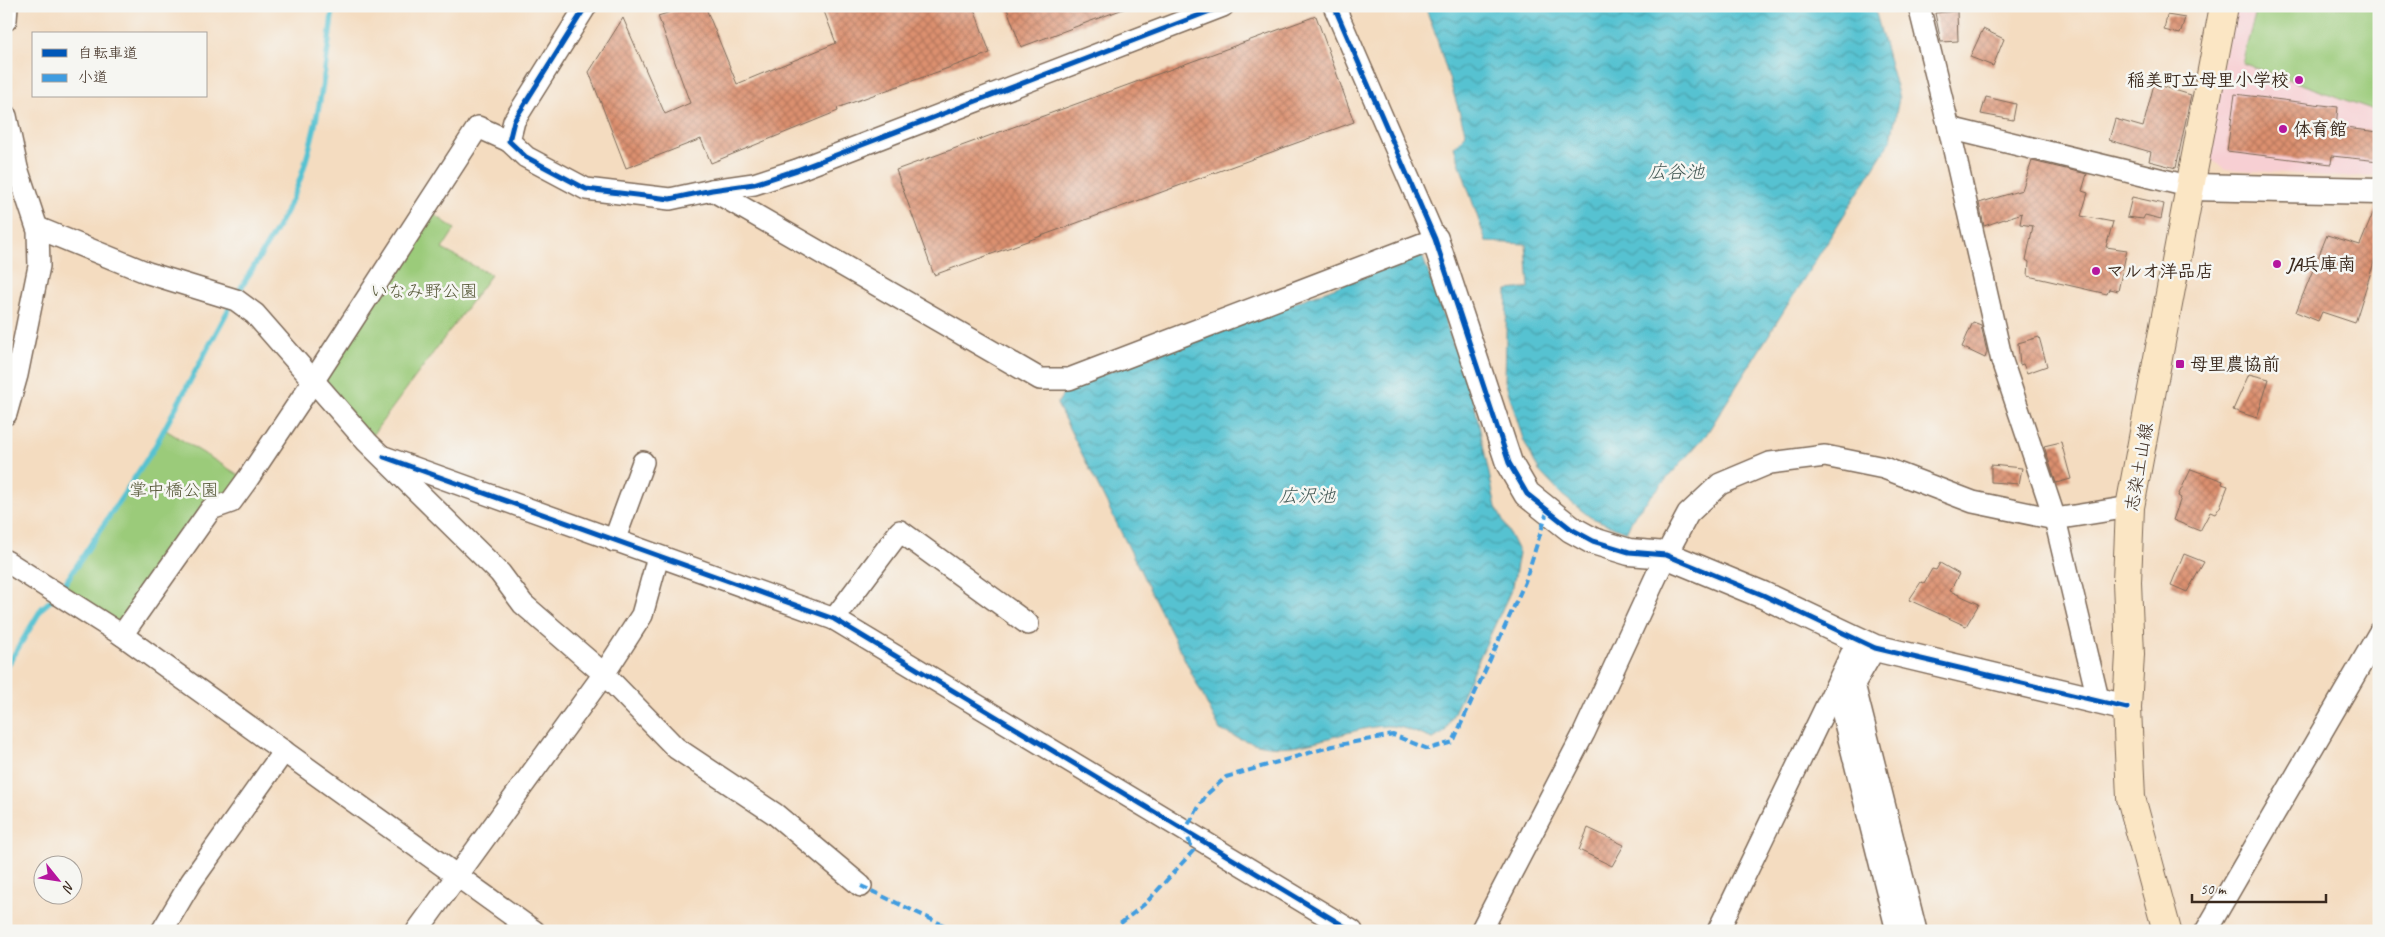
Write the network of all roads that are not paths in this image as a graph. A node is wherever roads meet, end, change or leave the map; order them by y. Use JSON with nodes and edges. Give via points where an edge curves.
{"nodes":[{"id":1,"x":8,"y":6,"type":"edge"},
{"id":2,"x":586,"y":6,"type":"edge"},
{"id":3,"x":1223,"y":6,"type":"edge"},
{"id":4,"x":1334,"y":6,"type":"edge"},
{"id":5,"x":1919,"y":6,"type":"edge"},
{"id":6,"x":2224,"y":6,"type":"edge"},
{"id":7,"x":6,"y":20,"type":"edge"},
{"id":8,"x":6,"y":116,"type":"edge"},
{"id":9,"x":1950,"y":128,"type":"junction"},
{"id":10,"x":509,"y":141,"type":"junction"},
{"id":11,"x":2192,"y":187,"type":"junction"},
{"id":12,"x":712,"y":190,"type":"junction"},
{"id":13,"x":2379,"y":191,"type":"edge"},
{"id":14,"x":38,"y":228,"type":"junction"},
{"id":15,"x":1435,"y":239,"type":"junction"},
{"id":16,"x":314,"y":380,"type":"junction"},
{"id":17,"x":6,"y":414,"type":"edge"},
{"id":18,"x":384,"y":457,"type":"junction"},
{"id":19,"x":643,"y":462,"type":"dead end"},
{"id":20,"x":2130,"y":507,"type":"junction"},
{"id":21,"x":2055,"y":518,"type":"junction"},
{"id":22,"x":614,"y":541,"type":"junction"},
{"id":23,"x":1666,"y":555,"type":"junction"},
{"id":24,"x":658,"y":557,"type":"junction"},
{"id":25,"x":6,"y":561,"type":"edge"},
{"id":26,"x":834,"y":619,"type":"junction"},
{"id":27,"x":1028,"y":624,"type":"dead end"},
{"id":28,"x":2379,"y":633,"type":"edge"},
{"id":29,"x":122,"y":635,"type":"junction"},
{"id":30,"x":1867,"y":644,"type":"junction"},
{"id":31,"x":604,"y":674,"type":"junction"},
{"id":32,"x":1836,"y":687,"type":"junction"},
{"id":33,"x":2099,"y":703,"type":"junction"},
{"id":34,"x":2127,"y":708,"type":"junction"},
{"id":35,"x":284,"y":751,"type":"junction"},
{"id":36,"x":457,"y":875,"type":"junction"},
{"id":37,"x":861,"y":886,"type":"dead end"},
{"id":38,"x":162,"y":931,"type":"edge"},
{"id":39,"x":417,"y":931,"type":"edge"},
{"id":40,"x":534,"y":931,"type":"edge"},
{"id":41,"x":1352,"y":931,"type":"edge"},
{"id":42,"x":1481,"y":931,"type":"edge"},
{"id":43,"x":1718,"y":931,"type":"edge"},
{"id":44,"x":1897,"y":931,"type":"edge"},
{"id":45,"x":1916,"y":931,"type":"edge"},
{"id":46,"x":2167,"y":931,"type":"edge"},
{"id":47,"x":2206,"y":931,"type":"edge"}],
"edges":[{"from":1,"to":7,"type":"street"},
{"from":2,"to":10,"type":"street","via":[[514,121]]},
{"from":3,"to":12,"type":"street","via":[[797,170],[754,184]]},
{"from":4,"to":15,"type":"street"},
{"from":5,"to":9,"type":"street"},
{"from":6,"to":11,"type":"main road","name":"志染土山線"},
{"from":8,"to":14,"type":"street","via":[[16,168]]},
{"from":9,"to":11,"type":"street"},
{"from":9,"to":21,"type":"street","via":[[2002,361]]},
{"from":10,"to":12,"type":"street","via":[[526,157],[586,189],[670,199]]},
{"from":10,"to":16,"type":"street","via":[[478,126]]},
{"from":11,"to":13,"type":"street"},
{"from":11,"to":20,"type":"main road","name":"志染土山線"},
{"from":12,"to":15,"type":"street","via":[[1040,379],[1069,379]]},
{"from":14,"to":16,"type":"street","via":[[148,272],[236,300],[256,314]]},
{"from":14,"to":17,"type":"street","via":[[39,266]]},
{"from":15,"to":23,"type":"street","via":[[1509,463],[1527,494],[1593,541],[1629,552]]},
{"from":16,"to":18,"type":"street"},
{"from":16,"to":29,"type":"street","via":[[231,502],[211,510]]},
{"from":18,"to":22,"type":"street"},
{"from":18,"to":31,"type":"street","via":[[500,573],[523,604]]},
{"from":19,"to":22,"type":"street"},
{"from":20,"to":21,"type":"street"},
{"from":20,"to":34,"type":"main road","name":"志染土山線"},
{"from":21,"to":23,"type":"street","via":[[1973,502],[1884,468],[1825,456],[1770,463],[1720,484],[1688,514]]},
{"from":21,"to":33,"type":"street"},
{"from":22,"to":24,"type":"street"},
{"from":23,"to":30,"type":"street","via":[[1763,595]]},
{"from":23,"to":42,"type":"street","via":[[1584,733]]},
{"from":24,"to":26,"type":"street"},
{"from":24,"to":31,"type":"street","via":[[642,615]]},
{"from":25,"to":29,"type":"street"},
{"from":26,"to":27,"type":"street","via":[[900,531]]},
{"from":26,"to":41,"type":"street"},
{"from":28,"to":47,"type":"street"},
{"from":29,"to":35,"type":"street"},
{"from":30,"to":32,"type":"street"},
{"from":30,"to":33,"type":"street"},
{"from":30,"to":45,"type":"street","via":[[1854,684]]},
{"from":31,"to":36,"type":"street"},
{"from":31,"to":37,"type":"street","via":[[676,748],[775,814]]},
{"from":32,"to":43,"type":"street"},
{"from":32,"to":44,"type":"street"},
{"from":33,"to":34,"type":"street"},
{"from":34,"to":46,"type":"main road","name":"志染土山線","via":[[2131,798]]},
{"from":35,"to":36,"type":"street"},
{"from":35,"to":38,"type":"street","via":[[191,882]]},
{"from":36,"to":39,"type":"street"},
{"from":36,"to":40,"type":"street"}]}
